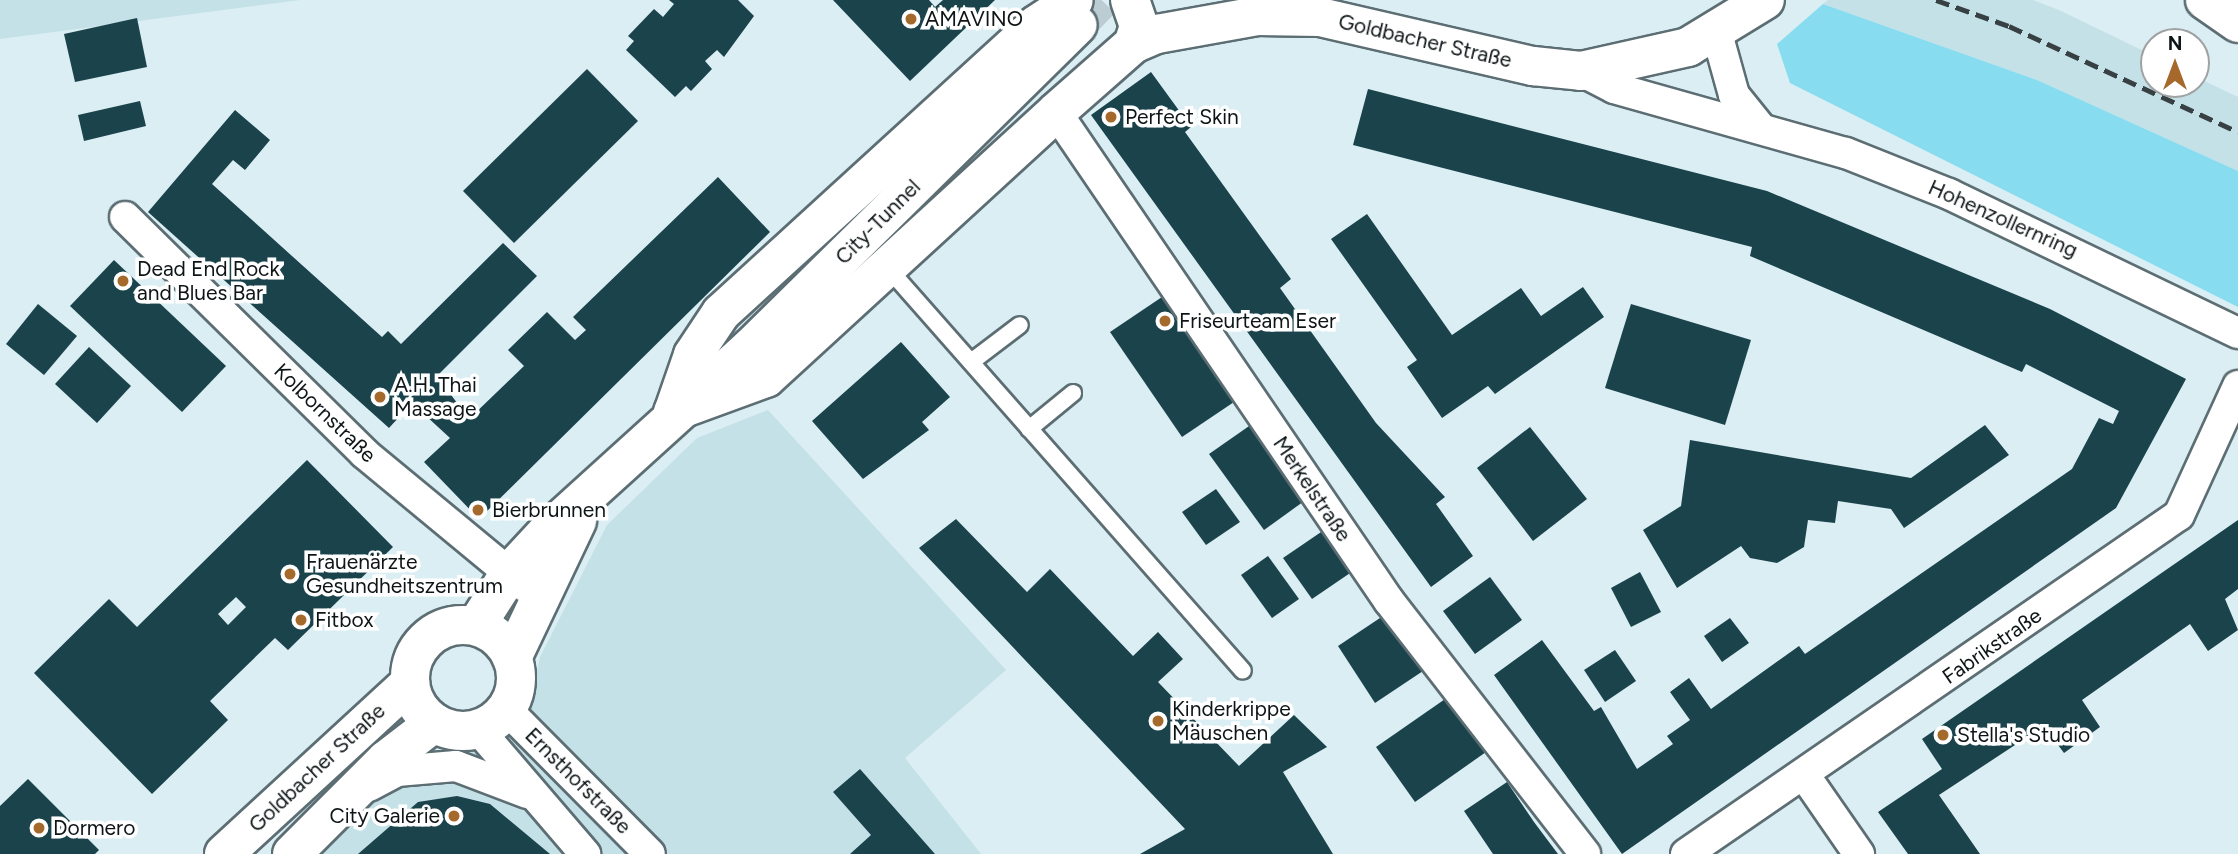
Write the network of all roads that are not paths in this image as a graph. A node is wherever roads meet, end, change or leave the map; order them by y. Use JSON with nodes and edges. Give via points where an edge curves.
{"nodes":[{"id":1,"x":1130,"y":0,"type":"edge"},
{"id":2,"x":1235,"y":0,"type":"edge"},
{"id":3,"x":2205,"y":0,"type":"edge"},
{"id":4,"x":1763,"y":1,"type":"edge"},
{"id":5,"x":1076,"y":13,"type":"tunnel mouth"},
{"id":6,"x":1320,"y":17,"type":"junction"},
{"id":7,"x":2238,"y":23,"type":"edge"},
{"id":8,"x":1716,"y":30,"type":"junction"},
{"id":9,"x":1133,"y":44,"type":"junction"},
{"id":10,"x":1581,"y":71,"type":"junction"},
{"id":11,"x":1056,"y":112,"type":"junction"},
{"id":12,"x":1759,"y":126,"type":"junction"},
{"id":13,"x":125,"y":217,"type":"dead end"},
{"id":14,"x":887,"y":267,"type":"junction"},
{"id":15,"x":1020,"y":324,"type":"dead end"},
{"id":16,"x":2238,"y":334,"type":"edge"},
{"id":17,"x":971,"y":362,"type":"junction"},
{"id":18,"x":2238,"y":386,"type":"edge"},
{"id":19,"x":1073,"y":393,"type":"dead end"},
{"id":20,"x":673,"y":412,"type":"junction"},
{"id":21,"x":1029,"y":429,"type":"junction"},
{"id":22,"x":523,"y":584,"type":"junction"},
{"id":23,"x":475,"y":626,"type":"junction"},
{"id":24,"x":512,"y":658,"type":"junction"},
{"id":25,"x":1243,"y":671,"type":"dead end"},
{"id":26,"x":410,"y":683,"type":"junction"},
{"id":27,"x":492,"y":719,"type":"junction"},
{"id":28,"x":435,"y":723,"type":"junction"},
{"id":29,"x":1805,"y":776,"type":"junction"},
{"id":30,"x":527,"y":793,"type":"junction"},
{"id":31,"x":343,"y":806,"type":"junction"},
{"id":32,"x":224,"y":854,"type":"edge"},
{"id":33,"x":292,"y":854,"type":"edge"},
{"id":34,"x":585,"y":854,"type":"edge"},
{"id":35,"x":650,"y":854,"type":"edge"},
{"id":36,"x":1585,"y":854,"type":"edge"},
{"id":37,"x":1686,"y":854,"type":"edge"},
{"id":38,"x":1859,"y":854,"type":"edge"}],
"edges":[{"from":1,"to":9,"type":"main road","via":[[1139,26]]},
{"from":2,"to":6,"type":"main road"},
{"from":3,"to":7,"type":"main road"},
{"from":4,"to":8,"type":"main road","name":"Goldbacher Straße"},
{"from":5,"to":20,"type":"main road","name":"City-Tunnel","via":[[750,348]]},
{"from":6,"to":9,"type":"main road","name":"Goldbacher Straße","via":[[1257,16],[1192,24]]},
{"from":6,"to":10,"type":"main road","name":"Goldbacher Straße","via":[[1534,66]]},
{"from":8,"to":10,"type":"main road","name":"Goldbacher Straße","via":[[1688,47]]},
{"from":8,"to":12,"type":"street","via":[[1734,95]]},
{"from":9,"to":11,"type":"main road","name":"Goldbacher Straße"},
{"from":10,"to":12,"type":"street","name":"Hohenzollernring","via":[[1614,88]]},
{"from":11,"to":14,"type":"main road","name":"Goldbacher Straße"},
{"from":11,"to":36,"type":"street","name":"Merkelstraße","via":[[1389,601]]},
{"from":12,"to":16,"type":"street","name":"Hohenzollernring","via":[[1949,194]]},
{"from":13,"to":22,"type":"street","name":"Kolbornstraße","via":[[364,453]]},
{"from":14,"to":17,"type":"lane"},
{"from":14,"to":20,"type":"main road","name":"Goldbacher Straße","via":[[766,378]]},
{"from":15,"to":17,"type":"lane"},
{"from":17,"to":21,"type":"lane"},
{"from":18,"to":29,"type":"street","name":"Fabrikstraße","via":[[2179,515]]},
{"from":19,"to":21,"type":"lane"},
{"from":20,"to":22,"type":"main road","via":[[595,486]]},
{"from":21,"to":25,"type":"lane"},
{"from":22,"to":23,"type":"main road"},
{"from":22,"to":24,"type":"main road"},
{"from":23,"to":24,"type":"main road","via":[[498,638]]},
{"from":23,"to":26,"type":"main road","via":[[442,629],[428,638],[410,666]]},
{"from":24,"to":27,"type":"main road","via":[[515,684]]},
{"from":26,"to":28,"type":"main road"},
{"from":26,"to":32,"type":"main road","name":"Goldbacher Straße"},
{"from":27,"to":28,"type":"main road"},
{"from":27,"to":30,"type":"street","name":"Ernsthofstraße"},
{"from":27,"to":35,"type":"street","name":"Ernsthofstraße"},
{"from":28,"to":31,"type":"main road","name":"Goldbacher Straße","via":[[386,760]]},
{"from":29,"to":37,"type":"street","name":"Fabrikstraße"},
{"from":29,"to":38,"type":"street"},
{"from":30,"to":31,"type":"street","via":[[478,771],[424,765],[377,780]]},
{"from":30,"to":34,"type":"street","name":"Ernsthofstraße"},
{"from":31,"to":33,"type":"main road","name":"Goldbacher Straße"}]}
